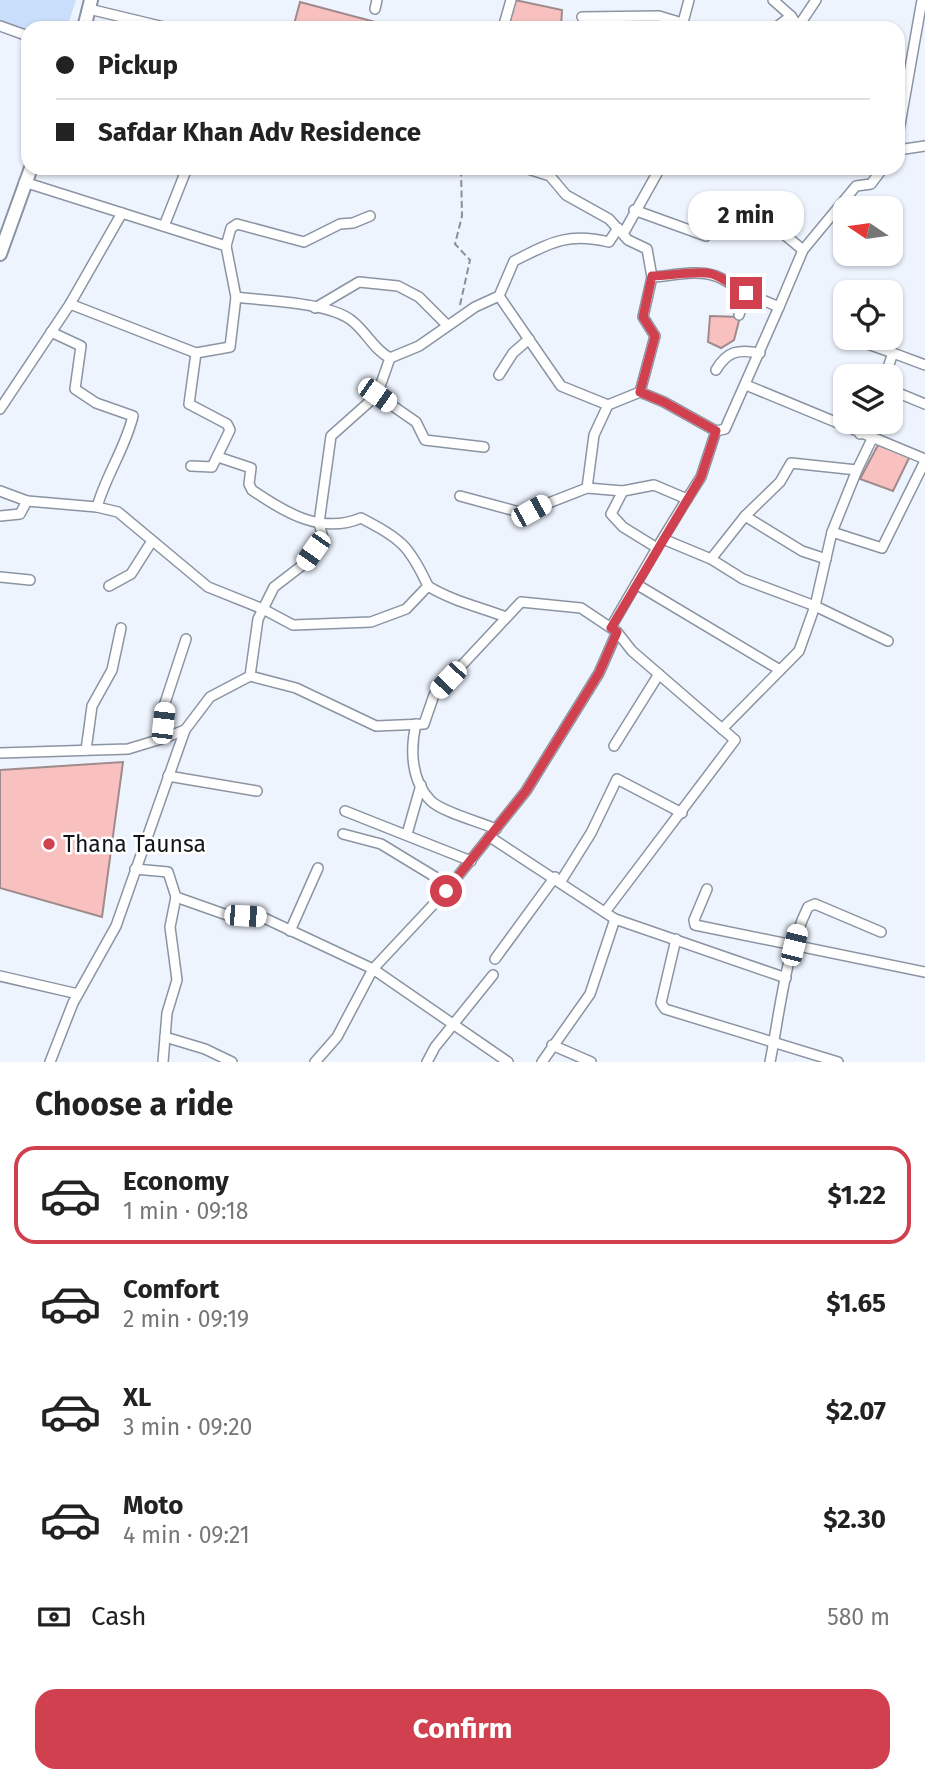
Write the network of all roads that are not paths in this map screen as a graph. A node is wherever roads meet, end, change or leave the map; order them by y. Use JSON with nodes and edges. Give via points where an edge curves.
{"nodes":[{"id":1,"x":511,"y":0,"type":"edge"},
{"id":2,"x":689,"y":0,"type":"edge"},
{"id":3,"x":773,"y":0,"type":"edge"},
{"id":4,"x":816,"y":0,"type":"edge"},
{"id":5,"x":922,"y":0,"type":"edge"},
{"id":6,"x":90,"y":5,"type":"edge"},
{"id":7,"x":791,"y":16,"type":"junction"},
{"id":8,"x":582,"y":17,"type":"dead end"},
{"id":9,"x":144,"y":21,"type":"edge"},
{"id":10,"x":505,"y":21,"type":"edge"},
{"id":11,"x":672,"y":21,"type":"edge"},
{"id":12,"x":683,"y":21,"type":"edge"},
{"id":13,"x":784,"y":21,"type":"edge"},
{"id":14,"x":794,"y":21,"type":"edge"},
{"id":15,"x":802,"y":21,"type":"edge"},
{"id":16,"x":0,"y":26,"type":"edge"},
{"id":17,"x":21,"y":34,"type":"edge"},
{"id":18,"x":905,"y":82,"type":"edge"},
{"id":19,"x":925,"y":146,"type":"edge"},
{"id":20,"x":905,"y":148,"type":"edge"},
{"id":21,"x":28,"y":175,"type":"edge"},
{"id":22,"x":184,"y":175,"type":"edge"},
{"id":23,"x":545,"y":175,"type":"edge"},
{"id":24,"x":656,"y":175,"type":"edge"},
{"id":25,"x":878,"y":175,"type":"edge"},
{"id":26,"x":24,"y":183,"type":"junction"},
{"id":27,"x":634,"y":210,"type":"junction"},
{"id":28,"x":122,"y":213,"type":"junction"},
{"id":29,"x":370,"y":215,"type":"dead end"},
{"id":30,"x":164,"y":226,"type":"junction"},
{"id":31,"x":620,"y":231,"type":"junction"},
{"id":32,"x":226,"y":246,"type":"junction"},
{"id":33,"x":803,"y":250,"type":"junction"},
{"id":34,"x":0,"y":254,"type":"edge"},
{"id":35,"x":652,"y":276,"type":"junction"},
{"id":36,"x":746,"y":293,"type":"junction"},
{"id":37,"x":499,"y":296,"type":"junction"},
{"id":38,"x":236,"y":297,"type":"junction"},
{"id":39,"x":69,"y":304,"type":"junction"},
{"id":40,"x":779,"y":307,"type":"junction"},
{"id":41,"x":315,"y":308,"type":"junction"},
{"id":42,"x":739,"y":315,"type":"dead end"},
{"id":43,"x":447,"y":326,"type":"junction"},
{"id":44,"x":51,"y":332,"type":"junction"},
{"id":45,"x":529,"y":339,"type":"junction"},
{"id":46,"x":885,"y":350,"type":"edge"},
{"id":47,"x":196,"y":353,"type":"junction"},
{"id":48,"x":893,"y":353,"type":"junction"},
{"id":49,"x":760,"y":354,"type":"junction"},
{"id":50,"x":390,"y":358,"type":"junction"},
{"id":51,"x":889,"y":364,"type":"edge"},
{"id":52,"x":925,"y":365,"type":"edge"},
{"id":53,"x":716,"y":370,"type":"dead end"},
{"id":54,"x":499,"y":374,"type":"dead end"},
{"id":55,"x":746,"y":385,"type":"junction"},
{"id":56,"x":640,"y":392,"type":"junction"},
{"id":57,"x":377,"y":395,"type":"junction"},
{"id":58,"x":903,"y":395,"type":"edge"},
{"id":59,"x":925,"y":404,"type":"edge"},
{"id":60,"x":608,"y":405,"type":"junction"},
{"id":61,"x":0,"y":409,"type":"edge"},
{"id":62,"x":833,"y":422,"type":"edge"},
{"id":63,"x":716,"y":431,"type":"junction"},
{"id":64,"x":860,"y":434,"type":"edge"},
{"id":65,"x":872,"y":439,"type":"junction"},
{"id":66,"x":484,"y":447,"type":"dead end"},
{"id":67,"x":218,"y":457,"type":"junction"},
{"id":68,"x":925,"y":460,"type":"edge"},
{"id":69,"x":191,"y":466,"type":"dead end"},
{"id":70,"x":857,"y":470,"type":"junction"},
{"id":71,"x":587,"y":488,"type":"junction"},
{"id":72,"x":0,"y":491,"type":"edge"},
{"id":73,"x":623,"y":491,"type":"junction"},
{"id":74,"x":460,"y":496,"type":"dead end"},
{"id":75,"x":687,"y":499,"type":"junction"},
{"id":76,"x":27,"y":501,"type":"junction"},
{"id":77,"x":97,"y":507,"type":"junction"},
{"id":78,"x":0,"y":516,"type":"edge"},
{"id":79,"x":745,"y":516,"type":"junction"},
{"id":80,"x":319,"y":523,"type":"junction"},
{"id":81,"x":832,"y":532,"type":"junction"},
{"id":82,"x":663,"y":539,"type":"junction"},
{"id":83,"x":152,"y":541,"type":"junction"},
{"id":84,"x":657,"y":548,"type":"junction"},
{"id":85,"x":711,"y":559,"type":"junction"},
{"id":86,"x":826,"y":559,"type":"junction"},
{"id":87,"x":0,"y":577,"type":"edge"},
{"id":88,"x":30,"y":580,"type":"dead end"},
{"id":89,"x":636,"y":584,"type":"junction"},
{"id":90,"x":109,"y":586,"type":"dead end"},
{"id":91,"x":428,"y":586,"type":"junction"},
{"id":92,"x":815,"y":606,"type":"junction"},
{"id":93,"x":263,"y":609,"type":"junction"},
{"id":94,"x":506,"y":617,"type":"junction"},
{"id":95,"x":121,"y":628,"type":"dead end"},
{"id":96,"x":614,"y":630,"type":"junction"},
{"id":97,"x":186,"y":639,"type":"dead end"},
{"id":98,"x":888,"y":641,"type":"dead end"},
{"id":99,"x":780,"y":670,"type":"junction"},
{"id":100,"x":659,"y":674,"type":"junction"},
{"id":101,"x":250,"y":676,"type":"junction"},
{"id":102,"x":416,"y":724,"type":"junction"},
{"id":103,"x":722,"y":729,"type":"junction"},
{"id":104,"x":185,"y":730,"type":"junction"},
{"id":105,"x":161,"y":739,"type":"junction"},
{"id":106,"x":614,"y":746,"type":"dead end"},
{"id":107,"x":86,"y":750,"type":"junction"},
{"id":108,"x":0,"y":752,"type":"edge"},
{"id":109,"x":168,"y":775,"type":"junction"},
{"id":110,"x":421,"y":785,"type":"junction"},
{"id":111,"x":257,"y":791,"type":"dead end"},
{"id":112,"x":345,"y":811,"type":"dead end"},
{"id":113,"x":682,"y":813,"type":"junction"},
{"id":114,"x":496,"y":829,"type":"junction"},
{"id":115,"x":343,"y":834,"type":"dead end"},
{"id":116,"x":407,"y":834,"type":"junction"},
{"id":117,"x":489,"y":837,"type":"junction"},
{"id":118,"x":471,"y":861,"type":"junction"},
{"id":119,"x":318,"y":868,"type":"dead end"},
{"id":120,"x":135,"y":869,"type":"junction"},
{"id":121,"x":558,"y":879,"type":"junction"},
{"id":122,"x":450,"y":886,"type":"junction"},
{"id":123,"x":707,"y":889,"type":"dead end"},
{"id":124,"x":176,"y":897,"type":"junction"},
{"id":125,"x":605,"y":912,"type":"junction"},
{"id":126,"x":615,"y":919,"type":"junction"},
{"id":127,"x":290,"y":930,"type":"junction"},
{"id":128,"x":881,"y":932,"type":"dead end"},
{"id":129,"x":676,"y":939,"type":"junction"},
{"id":130,"x":794,"y":945,"type":"junction"},
{"id":131,"x":495,"y":959,"type":"dead end"},
{"id":132,"x":373,"y":969,"type":"junction"},
{"id":133,"x":925,"y":972,"type":"edge"},
{"id":134,"x":493,"y":975,"type":"dead end"},
{"id":135,"x":0,"y":976,"type":"edge"},
{"id":136,"x":786,"y":978,"type":"junction"},
{"id":137,"x":78,"y":994,"type":"junction"},
{"id":138,"x":453,"y":1023,"type":"junction"},
{"id":139,"x":165,"y":1037,"type":"junction"},
{"id":140,"x":774,"y":1042,"type":"junction"},
{"id":141,"x":552,"y":1045,"type":"junction"},
{"id":142,"x":50,"y":1062,"type":"edge"},
{"id":143,"x":163,"y":1062,"type":"edge"},
{"id":144,"x":232,"y":1062,"type":"edge"},
{"id":145,"x":315,"y":1062,"type":"edge"},
{"id":146,"x":427,"y":1062,"type":"edge"},
{"id":147,"x":508,"y":1062,"type":"edge"},
{"id":148,"x":541,"y":1062,"type":"edge"},
{"id":149,"x":591,"y":1062,"type":"edge"},
{"id":150,"x":770,"y":1062,"type":"edge"},
{"id":151,"x":838,"y":1062,"type":"edge"}],
"edges":[{"from":1,"to":10,"type":"street"},
{"from":2,"to":12,"type":"street"},
{"from":3,"to":7,"type":"street"},
{"from":4,"to":15,"type":"street"},
{"from":5,"to":18,"type":"street"},
{"from":6,"to":9,"type":"street"},
{"from":7,"to":13,"type":"street"},
{"from":7,"to":14,"type":"street"},
{"from":8,"to":11,"type":"street","via":[[659,16]]},
{"from":16,"to":17,"type":"street"},
{"from":19,"to":20,"type":"street"},
{"from":21,"to":26,"type":"main road"},
{"from":22,"to":30,"type":"street"},
{"from":23,"to":31,"type":"street"},
{"from":24,"to":27,"type":"street"},
{"from":25,"to":33,"type":"street","via":[[871,184],[856,186]]},
{"from":26,"to":28,"type":"street"},
{"from":26,"to":34,"type":"main road"},
{"from":27,"to":31,"type":"street"},
{"from":27,"to":33,"type":"street","via":[[706,236],[715,206],[742,211],[757,225],[780,231]]},
{"from":28,"to":30,"type":"street"},
{"from":28,"to":39,"type":"street"},
{"from":29,"to":32,"type":"street","via":[[303,242],[237,224],[231,228]]},
{"from":30,"to":32,"type":"street"},
{"from":31,"to":35,"type":"street","via":[[647,249]]},
{"from":31,"to":37,"type":"street","via":[[609,242],[584,236],[558,239],[514,261]]},
{"from":32,"to":38,"type":"street"},
{"from":33,"to":40,"type":"street"},
{"from":35,"to":36,"type":"street","via":[[716,275]]},
{"from":35,"to":56,"type":"street","via":[[643,317],[655,336]]},
{"from":36,"to":40,"type":"street"},
{"from":36,"to":42,"type":"street"},
{"from":37,"to":43,"type":"street"},
{"from":37,"to":45,"type":"street"},
{"from":38,"to":41,"type":"street"},
{"from":38,"to":47,"type":"street","via":[[230,346]]},
{"from":39,"to":44,"type":"street"},
{"from":39,"to":47,"type":"street"},
{"from":40,"to":49,"type":"street"},
{"from":41,"to":43,"type":"street","via":[[359,282],[398,286],[419,297]]},
{"from":41,"to":50,"type":"street","via":[[350,319]]},
{"from":43,"to":50,"type":"street","via":[[419,346]]},
{"from":44,"to":61,"type":"street"},
{"from":44,"to":77,"type":"street","via":[[81,346],[75,389],[96,403],[133,416],[125,447],[104,481]]},
{"from":45,"to":54,"type":"street"},
{"from":45,"to":60,"type":"street","via":[[561,386]]},
{"from":46,"to":48,"type":"street"},
{"from":47,"to":67,"type":"street","via":[[189,404],[229,427]]},
{"from":48,"to":51,"type":"street"},
{"from":48,"to":52,"type":"street"},
{"from":49,"to":53,"type":"street","via":[[740,349],[724,357]]},
{"from":49,"to":55,"type":"street"},
{"from":50,"to":57,"type":"street"},
{"from":55,"to":62,"type":"street"},
{"from":55,"to":63,"type":"street","via":[[725,429]]},
{"from":56,"to":60,"type":"street"},
{"from":56,"to":63,"type":"street"},
{"from":57,"to":66,"type":"street","via":[[416,422],[425,440]]},
{"from":57,"to":80,"type":"street","via":[[331,436]]},
{"from":58,"to":59,"type":"street"},
{"from":60,"to":71,"type":"street","via":[[594,435]]},
{"from":63,"to":75,"type":"street","via":[[701,477]]},
{"from":64,"to":65,"type":"street"},
{"from":65,"to":68,"type":"street"},
{"from":65,"to":70,"type":"street"},
{"from":67,"to":69,"type":"street","via":[[212,467]]},
{"from":67,"to":80,"type":"street","via":[[251,468],[250,488],[289,515]]},
{"from":68,"to":81,"type":"street","via":[[882,548]]},
{"from":70,"to":79,"type":"street","via":[[791,463],[780,482]]},
{"from":70,"to":81,"type":"street"},
{"from":71,"to":73,"type":"street"},
{"from":71,"to":74,"type":"street","via":[[523,513]]},
{"from":72,"to":76,"type":"street"},
{"from":73,"to":75,"type":"street","via":[[654,485]]},
{"from":73,"to":84,"type":"street","via":[[611,514]]},
{"from":75,"to":82,"type":"street"},
{"from":76,"to":77,"type":"street"},
{"from":76,"to":78,"type":"street","via":[[20,514]]},
{"from":77,"to":83,"type":"street","via":[[118,512]]},
{"from":79,"to":85,"type":"street"},
{"from":79,"to":86,"type":"street","via":[[802,551]]},
{"from":80,"to":91,"type":"street","via":[[361,518],[396,536],[413,554]]},
{"from":80,"to":93,"type":"street","via":[[323,538],[304,564],[274,587]]},
{"from":81,"to":86,"type":"street"},
{"from":82,"to":84,"type":"street"},
{"from":82,"to":85,"type":"street"},
{"from":83,"to":90,"type":"street","via":[[131,574]]},
{"from":83,"to":93,"type":"street","via":[[208,587]]},
{"from":84,"to":89,"type":"street"},
{"from":85,"to":92,"type":"street","via":[[743,579]]},
{"from":86,"to":92,"type":"street"},
{"from":87,"to":88,"type":"street"},
{"from":89,"to":96,"type":"street"},
{"from":89,"to":99,"type":"street"},
{"from":91,"to":93,"type":"street","via":[[406,610],[361,623],[293,625]]},
{"from":91,"to":94,"type":"street","via":[[447,598]]},
{"from":92,"to":98,"type":"street"},
{"from":92,"to":99,"type":"street","via":[[799,651]]},
{"from":93,"to":101,"type":"street"},
{"from":94,"to":96,"type":"street","via":[[521,602],[581,608]]},
{"from":94,"to":102,"type":"street","via":[[434,695],[424,724]]},
{"from":95,"to":107,"type":"street","via":[[112,670],[92,706]]},
{"from":96,"to":100,"type":"street"},
{"from":96,"to":114,"type":"street","via":[[599,673],[526,791]]},
{"from":97,"to":105,"type":"street","via":[[164,706]]},
{"from":99,"to":103,"type":"street"},
{"from":100,"to":103,"type":"street"},
{"from":100,"to":106,"type":"street"},
{"from":101,"to":102,"type":"street","via":[[296,688],[376,726]]},
{"from":101,"to":104,"type":"street","via":[[210,697]]},
{"from":102,"to":110,"type":"street","via":[[412,741],[415,776]]},
{"from":103,"to":113,"type":"street","via":[[735,740]]},
{"from":104,"to":105,"type":"street"},
{"from":104,"to":109,"type":"street"},
{"from":105,"to":107,"type":"street","via":[[128,749]]},
{"from":107,"to":108,"type":"street"},
{"from":109,"to":111,"type":"street"},
{"from":109,"to":120,"type":"street"},
{"from":110,"to":114,"type":"street","via":[[432,802]]},
{"from":110,"to":116,"type":"street"},
{"from":112,"to":116,"type":"street"},
{"from":113,"to":121,"type":"street","via":[[617,779],[591,833]]},
{"from":113,"to":125,"type":"street"},
{"from":114,"to":117,"type":"street"},
{"from":115,"to":122,"type":"street","via":[[381,844]]},
{"from":116,"to":118,"type":"street"},
{"from":117,"to":118,"type":"street"},
{"from":117,"to":121,"type":"street"},
{"from":118,"to":122,"type":"street"},
{"from":119,"to":127,"type":"street"},
{"from":120,"to":124,"type":"street","via":[[168,872]]},
{"from":120,"to":137,"type":"street","via":[[116,926]]},
{"from":121,"to":125,"type":"street"},
{"from":121,"to":131,"type":"street"},
{"from":122,"to":132,"type":"street"},
{"from":123,"to":130,"type":"street","via":[[695,925]]},
{"from":124,"to":127,"type":"street","via":[[227,915],[262,917]]},
{"from":124,"to":139,"type":"street","via":[[170,927],[177,980]]},
{"from":125,"to":126,"type":"street"},
{"from":126,"to":129,"type":"street"},
{"from":126,"to":141,"type":"street","via":[[590,994]]},
{"from":127,"to":132,"type":"street"},
{"from":128,"to":130,"type":"street","via":[[815,904],[808,907]]},
{"from":129,"to":136,"type":"street"},
{"from":129,"to":140,"type":"street","via":[[663,1006]]},
{"from":130,"to":133,"type":"street"},
{"from":130,"to":136,"type":"street"},
{"from":132,"to":138,"type":"street"},
{"from":132,"to":145,"type":"street","via":[[337,1037]]},
{"from":134,"to":138,"type":"street"},
{"from":135,"to":137,"type":"street"},
{"from":136,"to":140,"type":"street"},
{"from":137,"to":142,"type":"street"},
{"from":138,"to":146,"type":"street"},
{"from":138,"to":147,"type":"street"},
{"from":139,"to":143,"type":"street"},
{"from":139,"to":144,"type":"street"},
{"from":140,"to":150,"type":"street"},
{"from":140,"to":151,"type":"street"},
{"from":141,"to":148,"type":"street"},
{"from":141,"to":149,"type":"street"}]}
